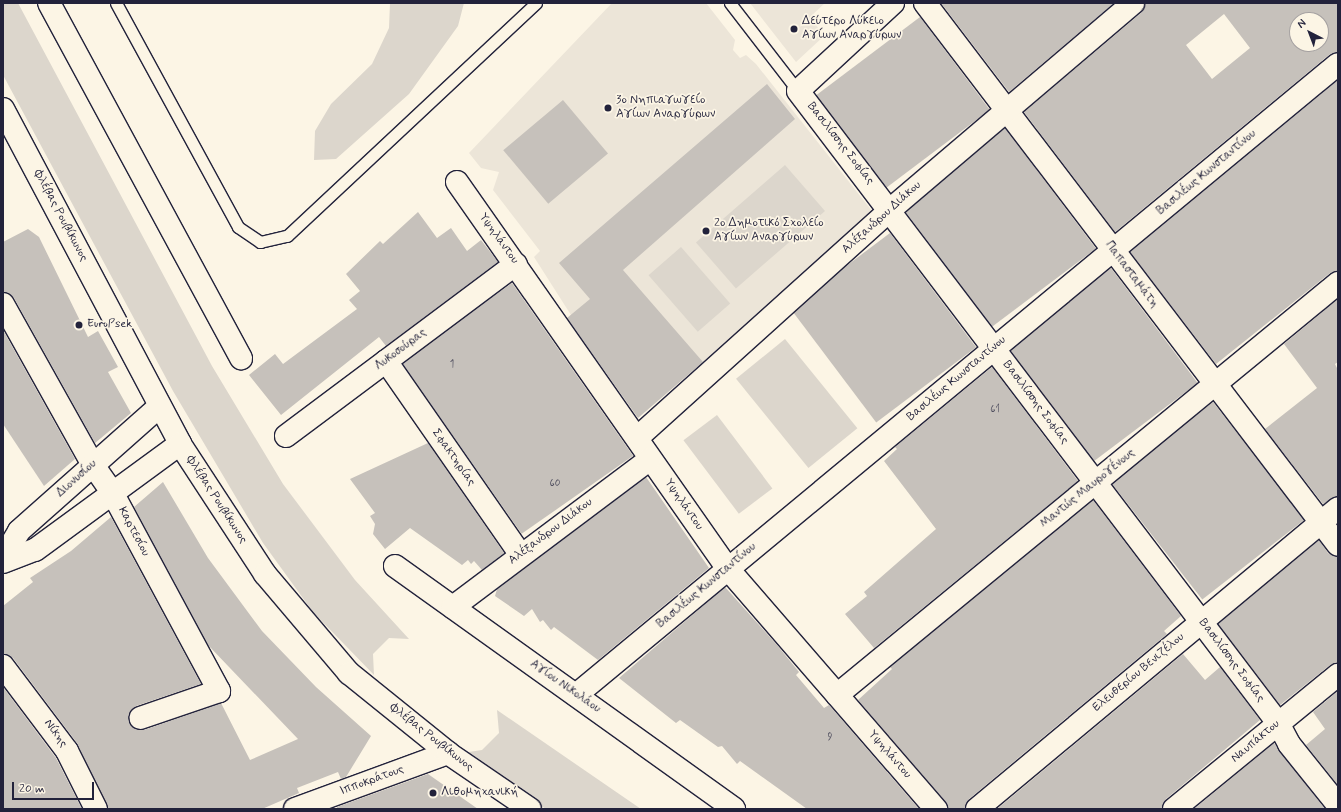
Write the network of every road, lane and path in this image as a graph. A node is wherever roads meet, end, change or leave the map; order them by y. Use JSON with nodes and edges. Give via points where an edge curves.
{"nodes":[{"id":1,"x":50,"y":3,"type":"edge"},
{"id":2,"x":116,"y":3,"type":"edge"},
{"id":3,"x":536,"y":3,"type":"edge"},
{"id":4,"x":730,"y":3,"type":"edge"},
{"id":5,"x":893,"y":3,"type":"edge"},
{"id":6,"x":925,"y":3,"type":"edge"},
{"id":7,"x":1133,"y":3,"type":"edge"},
{"id":8,"x":1338,"y":64,"type":"edge"},
{"id":9,"x":798,"y":91,"type":"junction"},
{"id":10,"x":1007,"y":110,"type":"junction"},
{"id":11,"x":6,"y":122,"type":"edge"},
{"id":12,"x":456,"y":182,"type":"dead end"},
{"id":13,"x":891,"y":209,"type":"junction"},
{"id":14,"x":1112,"y":250,"type":"junction"},
{"id":15,"x":516,"y":264,"type":"junction"},
{"id":16,"x":1338,"y":283,"type":"edge"},
{"id":17,"x":3,"y":304,"type":"edge"},
{"id":18,"x":994,"y":349,"type":"junction"},
{"id":19,"x":241,"y":358,"type":"dead end"},
{"id":20,"x":386,"y":361,"type":"junction"},
{"id":21,"x":1214,"y":385,"type":"junction"},
{"id":22,"x":160,"y":406,"type":"junction"},
{"id":23,"x":286,"y":436,"type":"dead end"},
{"id":24,"x":637,"y":438,"type":"junction"},
{"id":25,"x":180,"y":444,"type":"junction"},
{"id":26,"x":650,"y":459,"type":"junction"},
{"id":27,"x":93,"y":465,"type":"junction"},
{"id":28,"x":1096,"y":482,"type":"junction"},
{"id":29,"x":113,"y":494,"type":"junction"},
{"id":30,"x":1338,"y":508,"type":"edge"},
{"id":31,"x":1320,"y":523,"type":"junction"},
{"id":32,"x":1338,"y":545,"type":"edge"},
{"id":33,"x":520,"y":554,"type":"junction"},
{"id":34,"x":3,"y":558,"type":"edge"},
{"id":35,"x":3,"y":562,"type":"edge"},
{"id":36,"x":395,"y":566,"type":"dead end"},
{"id":37,"x":728,"y":569,"type":"junction"},
{"id":38,"x":453,"y":607,"type":"junction"},
{"id":39,"x":1201,"y":621,"type":"junction"},
{"id":40,"x":3,"y":666,"type":"edge"},
{"id":41,"x":1338,"y":676,"type":"edge"},
{"id":42,"x":576,"y":695,"type":"junction"},
{"id":43,"x":837,"y":695,"type":"junction"},
{"id":44,"x":140,"y":718,"type":"dead end"},
{"id":45,"x":1278,"y":723,"type":"junction"},
{"id":46,"x":448,"y":753,"type":"junction"},
{"id":47,"x":1338,"y":805,"type":"edge"},
{"id":48,"x":96,"y":809,"type":"edge"},
{"id":49,"x":296,"y":809,"type":"edge"},
{"id":50,"x":530,"y":809,"type":"edge"},
{"id":51,"x":734,"y":809,"type":"edge"},
{"id":52,"x":936,"y":809,"type":"edge"},
{"id":53,"x":977,"y":809,"type":"edge"},
{"id":54,"x":1174,"y":809,"type":"edge"}],
"edges":[{"from":1,"to":19,"type":"street"},
{"from":2,"to":3,"type":"lane","via":[[238,227],[260,242],[287,236]]},
{"from":4,"to":9,"type":"lane","name":"Βασιλίσσης Σοφίας"},
{"from":5,"to":9,"type":"street"},
{"from":6,"to":10,"type":"street","name":"Παπασταμάτη"},
{"from":7,"to":10,"type":"street","name":"Αλέξανδρου Διάκου"},
{"from":8,"to":14,"type":"street","name":"Βασιλέως Κωνσταντίνου"},
{"from":9,"to":13,"type":"street","name":"Βασιλίσσης Σοφίας"},
{"from":10,"to":13,"type":"street","name":"Αλέξανδρου Διάκου"},
{"from":10,"to":14,"type":"street","name":"Παπασταμάτη"},
{"from":11,"to":22,"type":"street","name":"Φλέβας Ρουβίκωνος"},
{"from":12,"to":15,"type":"street","name":"Υψηλάντου"},
{"from":13,"to":18,"type":"street","name":"Βασιλίσσης Σοφίας"},
{"from":13,"to":24,"type":"street","name":"Αλέξανδρου Διάκου"},
{"from":14,"to":18,"type":"street","name":"Βασιλέως Κωνσταντίνου"},
{"from":14,"to":21,"type":"street","name":"Παπασταμάτη"},
{"from":15,"to":20,"type":"street","name":"Λυκοσούρας"},
{"from":15,"to":24,"type":"street","name":"Υψηλάντου"},
{"from":16,"to":21,"type":"street","name":"Μαντώς Μαυρογένους"},
{"from":17,"to":27,"type":"street","name":"Καρτεσίου"},
{"from":18,"to":28,"type":"street","name":"Βασιλίσσης Σοφίας"},
{"from":18,"to":37,"type":"street","name":"Βασιλέως Κωνσταντίνου"},
{"from":20,"to":23,"type":"street","name":"Λυκοσούρας"},
{"from":20,"to":33,"type":"street","name":"Σφακτηρίας"},
{"from":21,"to":28,"type":"street","name":"Μαντώς Μαυρογένους"},
{"from":21,"to":31,"type":"street","name":"Παπασταμάτη"},
{"from":22,"to":25,"type":"street","name":"Φλέβας Ρουβίκωνος"},
{"from":22,"to":27,"type":"street","name":"Διονυσίου"},
{"from":24,"to":26,"type":"street","name":"Υψηλάντου"},
{"from":25,"to":29,"type":"street"},
{"from":25,"to":46,"type":"street","name":"Φλέβας Ρουβίκωνος","via":[[265,574],[296,614],[349,673]]},
{"from":26,"to":33,"type":"street","name":"Αλέξανδρου Διάκου"},
{"from":26,"to":37,"type":"street","name":"Υψηλάντου"},
{"from":27,"to":29,"type":"street","name":"Καρτεσίου"},
{"from":27,"to":34,"type":"street","name":"Διονυσίου","via":[[20,531]]},
{"from":28,"to":39,"type":"street","name":"Βασιλίσσης Σοφίας"},
{"from":28,"to":43,"type":"street","name":"Μαντώς Μαυρογένους"},
{"from":29,"to":35,"type":"street","via":[[35,550]]},
{"from":29,"to":44,"type":"street","name":"Καρτεσίου","via":[[219,691]]},
{"from":30,"to":31,"type":"street","name":"Ελευθερίου Βενιζέλου"},
{"from":31,"to":32,"type":"street","name":"Παπασταμάτη"},
{"from":31,"to":39,"type":"street","name":"Ελευθερίου Βενιζέλου"},
{"from":33,"to":38,"type":"street","name":"Αλέξανδρου Διάκου"},
{"from":36,"to":38,"type":"street","name":"Αγίου Νικολάου"},
{"from":37,"to":42,"type":"street","name":"Βασιλέως Κωνσταντίνου"},
{"from":37,"to":43,"type":"street","name":"Υψηλάντου"},
{"from":38,"to":42,"type":"street","name":"Αγίου Νικολάου"},
{"from":39,"to":45,"type":"street","name":"Βασιλίσσης Σοφίας"},
{"from":39,"to":53,"type":"street","name":"Ελευθερίου Βενιζέλου"},
{"from":40,"to":48,"type":"street","name":"Νίκης","via":[[67,751]]},
{"from":41,"to":45,"type":"street","name":"Ναυπάκτου"},
{"from":42,"to":51,"type":"street","name":"Αγίου Νικολάου"},
{"from":43,"to":52,"type":"street","name":"Υψηλάντου"},
{"from":45,"to":47,"type":"street","name":"Βασιλίσσης Σοφίας","via":[[1289,744]]},
{"from":45,"to":54,"type":"street","name":"Ναυπάκτου"},
{"from":46,"to":49,"type":"street","name":"Ιπποκράτους"},
{"from":46,"to":50,"type":"street","name":"Φλέβας Ρουβίκωνος"}]}
